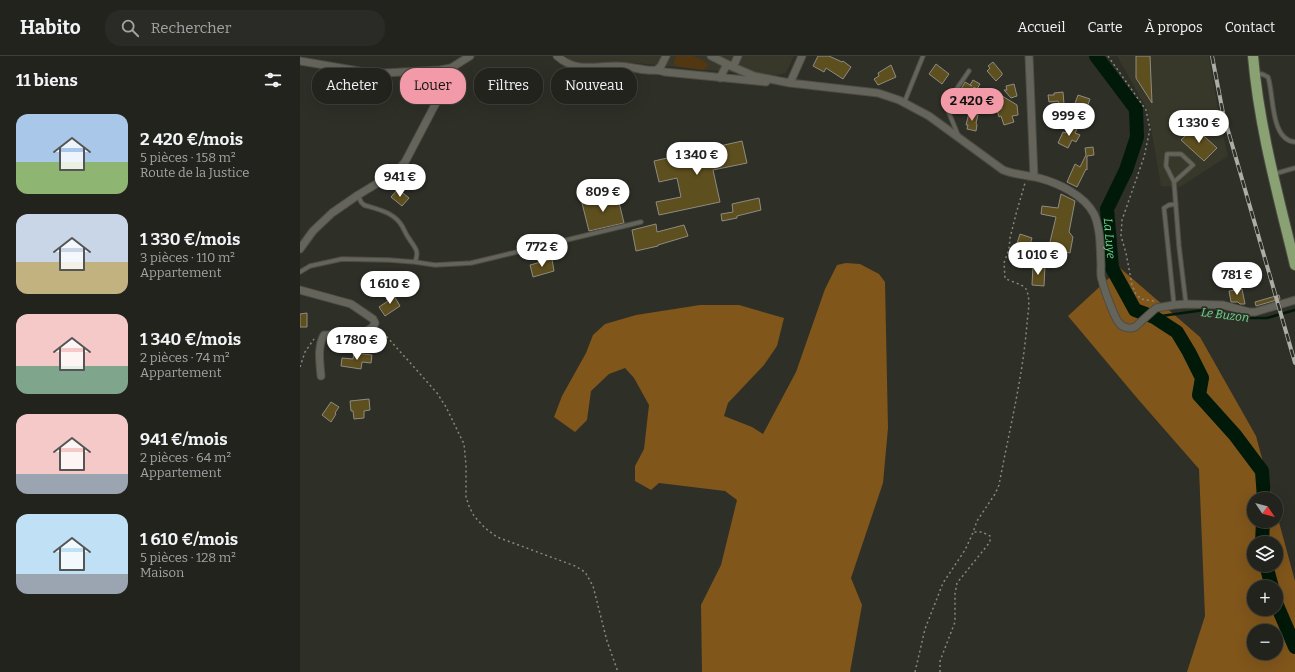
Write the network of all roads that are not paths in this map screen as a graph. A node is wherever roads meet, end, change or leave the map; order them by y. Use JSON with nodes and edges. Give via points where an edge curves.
{"nodes":[{"id":1,"x":470,"y":56,"type":"edge"},
{"id":2,"x":557,"y":56,"type":"edge"},
{"id":3,"x":666,"y":56,"type":"edge"},
{"id":4,"x":711,"y":56,"type":"edge"},
{"id":5,"x":738,"y":56,"type":"edge"},
{"id":6,"x":802,"y":56,"type":"edge"},
{"id":7,"x":923,"y":56,"type":"edge"},
{"id":8,"x":1029,"y":56,"type":"edge"},
{"id":9,"x":1253,"y":56,"type":"edge"},
{"id":10,"x":300,"y":60,"type":"edge"},
{"id":11,"x":730,"y":66,"type":"junction"},
{"id":12,"x":451,"y":68,"type":"edge"},
{"id":13,"x":658,"y":69,"type":"junction"},
{"id":14,"x":969,"y":71,"type":"dead end"},
{"id":15,"x":400,"y":72,"type":"edge"},
{"id":16,"x":1255,"y":75,"type":"junction"},
{"id":17,"x":720,"y":78,"type":"junction"},
{"id":18,"x":790,"y":83,"type":"junction"},
{"id":19,"x":904,"y":103,"type":"junction"},
{"id":20,"x":436,"y":104,"type":"edge"},
{"id":21,"x":958,"y":136,"type":"junction"},
{"id":22,"x":1295,"y":142,"type":"edge"},
{"id":23,"x":1295,"y":168,"type":"edge"},
{"id":24,"x":1273,"y":174,"type":"junction"},
{"id":25,"x":1030,"y":177,"type":"junction"},
{"id":26,"x":1174,"y":182,"type":"junction"},
{"id":27,"x":358,"y":195,"type":"junction"},
{"id":28,"x":1176,"y":204,"type":"junction"},
{"id":29,"x":641,"y":222,"type":"dead end"},
{"id":30,"x":300,"y":249,"type":"edge"},
{"id":31,"x":415,"y":262,"type":"junction"},
{"id":32,"x":1295,"y":264,"type":"edge"},
{"id":33,"x":300,"y":272,"type":"edge"},
{"id":34,"x":300,"y":290,"type":"edge"},
{"id":35,"x":1295,"y":300,"type":"edge"},
{"id":36,"x":1186,"y":304,"type":"junction"},
{"id":37,"x":1174,"y":305,"type":"junction"},
{"id":38,"x":321,"y":376,"type":"dead end"}],
"edges":[{"from":1,"to":12,"type":"street"},
{"from":2,"to":13,"type":"street","via":[[568,64],[586,68],[616,66]]},
{"from":3,"to":13,"type":"street"},
{"from":4,"to":11,"type":"street"},
{"from":5,"to":11,"type":"street"},
{"from":6,"to":18,"type":"street"},
{"from":7,"to":19,"type":"lane"},
{"from":8,"to":25,"type":"street"},
{"from":9,"to":16,"type":"main road"},
{"from":10,"to":15,"type":"street","via":[[370,73]]},
{"from":11,"to":17,"type":"street"},
{"from":11,"to":18,"type":"street","via":[[754,76]]},
{"from":13,"to":17,"type":"street"},
{"from":14,"to":21,"type":"lane","via":[[951,97],[947,108]]},
{"from":16,"to":22,"type":"lane","via":[[1262,74],[1268,77],[1279,130],[1284,137]]},
{"from":16,"to":24,"type":"main road","via":[[1260,115]]},
{"from":17,"to":18,"type":"street"},
{"from":18,"to":19,"type":"street","via":[[878,93]]},
{"from":19,"to":21,"type":"street"},
{"from":20,"to":27,"type":"street","via":[[406,162],[396,172]]},
{"from":21,"to":25,"type":"street","via":[[1003,170]]},
{"from":23,"to":24,"type":"lane"},
{"from":24,"to":32,"type":"main road"},
{"from":25,"to":37,"type":"street","via":[[1059,185],[1089,206],[1098,226],[1101,279],[1119,323],[1131,328],[1136,327],[1156,308]]},
{"from":26,"to":26,"type":"lane","via":[[1193,164],[1180,154],[1167,154],[1166,166]]},
{"from":26,"to":28,"type":"lane"},
{"from":27,"to":30,"type":"street","via":[[313,231]]},
{"from":27,"to":31,"type":"lane","via":[[364,205],[389,213],[399,222],[415,246],[418,256]]},
{"from":28,"to":36,"type":"lane"},
{"from":28,"to":37,"type":"lane","via":[[1164,208]]},
{"from":29,"to":31,"type":"lane","via":[[471,263]]},
{"from":31,"to":33,"type":"lane","via":[[342,260],[310,266]]},
{"from":34,"to":38,"type":"street","via":[[351,304],[375,323],[368,331],[324,335],[319,355]]},
{"from":35,"to":36,"type":"street","via":[[1261,311],[1249,312],[1223,305]]},
{"from":36,"to":37,"type":"street"}]}
